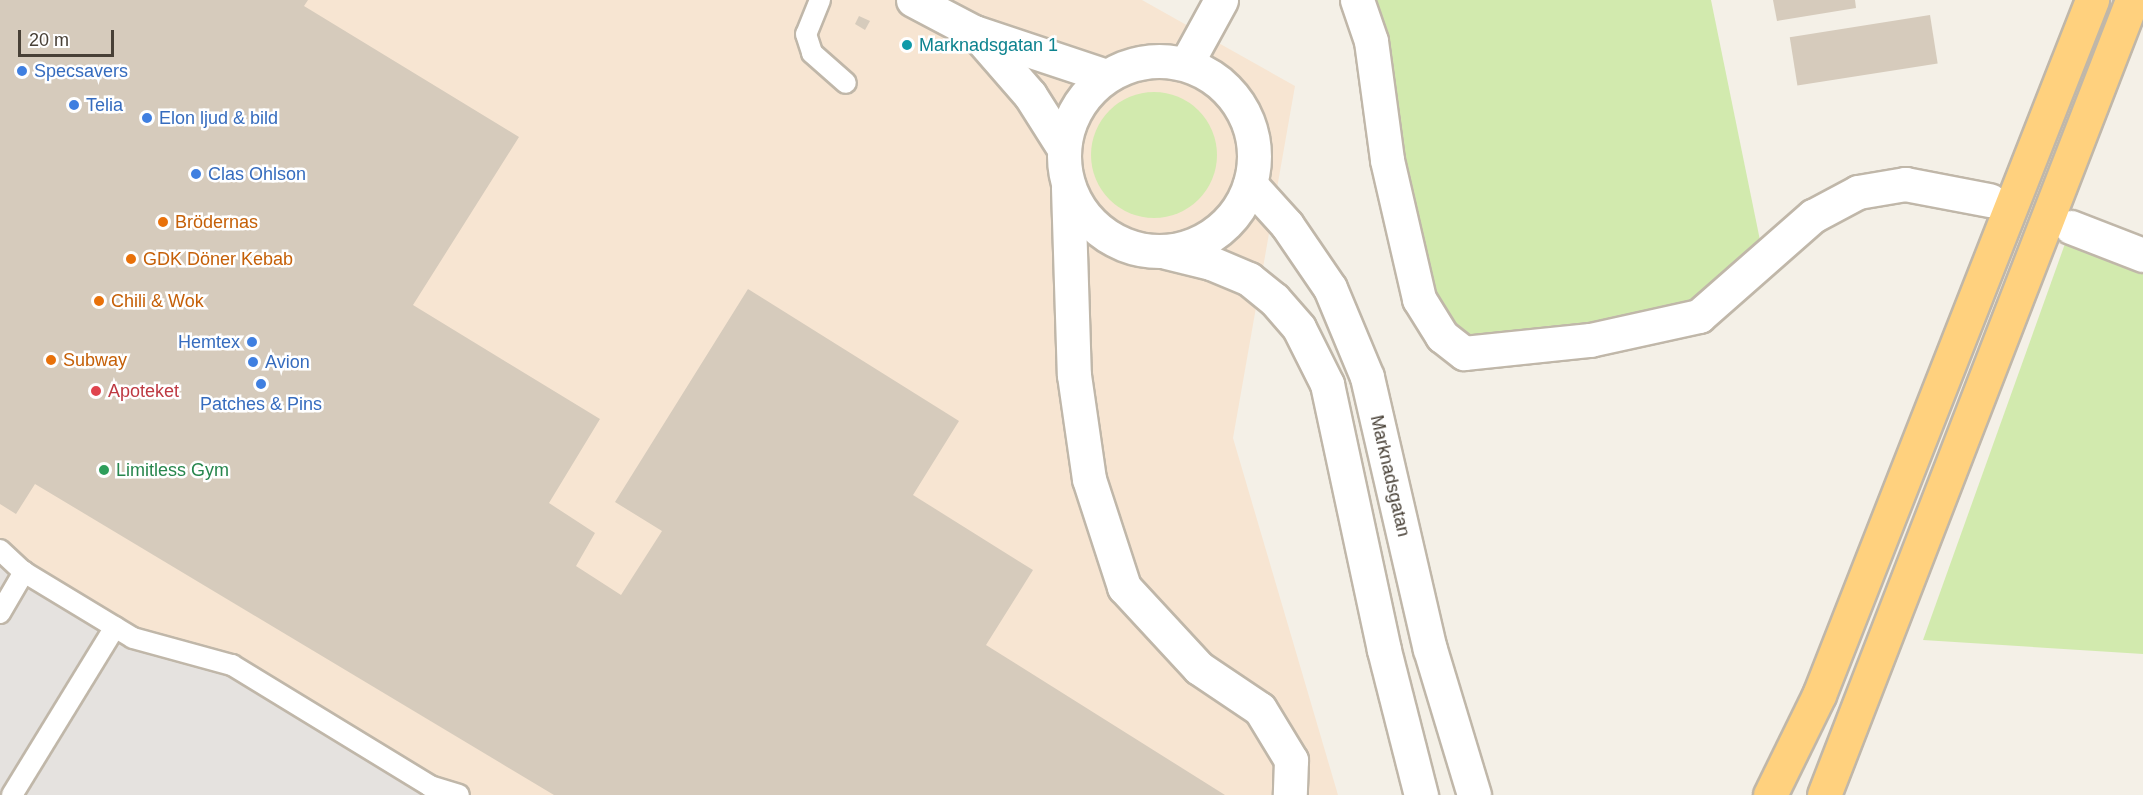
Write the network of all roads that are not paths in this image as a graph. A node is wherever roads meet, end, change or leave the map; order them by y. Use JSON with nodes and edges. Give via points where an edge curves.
{"nodes":[{"id":1,"x":820,"y":0,"type":"edge"},
{"id":2,"x":913,"y":0,"type":"edge"},
{"id":3,"x":1221,"y":0,"type":"edge"},
{"id":4,"x":1357,"y":0,"type":"edge"},
{"id":5,"x":2092,"y":0,"type":"edge"},
{"id":6,"x":2132,"y":0,"type":"edge"},
{"id":7,"x":974,"y":32,"type":"junction"},
{"id":8,"x":1186,"y":64,"type":"junction"},
{"id":9,"x":1106,"y":76,"type":"junction"},
{"id":10,"x":846,"y":83,"type":"dead end"},
{"id":11,"x":1063,"y":147,"type":"junction"},
{"id":12,"x":1250,"y":184,"type":"junction"},
{"id":13,"x":1068,"y":188,"type":"junction"},
{"id":14,"x":1989,"y":200,"type":"dead end"},
{"id":15,"x":2071,"y":227,"type":"dead end"},
{"id":16,"x":1166,"y":252,"type":"junction"},
{"id":17,"x":2143,"y":255,"type":"edge"},
{"id":18,"x":0,"y":550,"type":"edge"},
{"id":19,"x":24,"y":572,"type":"junction"},
{"id":20,"x":0,"y":613,"type":"edge"},
{"id":21,"x":115,"y":627,"type":"junction"},
{"id":22,"x":12,"y":795,"type":"edge"},
{"id":23,"x":459,"y":795,"type":"edge"},
{"id":24,"x":1290,"y":795,"type":"edge"},
{"id":25,"x":1421,"y":795,"type":"edge"},
{"id":26,"x":1474,"y":795,"type":"edge"},
{"id":27,"x":1770,"y":795,"type":"edge"},
{"id":28,"x":1824,"y":795,"type":"edge"}],
"edges":[{"from":1,"to":10,"type":"lane","via":[[806,33],[812,53]]},
{"from":2,"to":7,"type":"street"},
{"from":3,"to":8,"type":"street"},
{"from":4,"to":14,"type":"street","via":[[1371,41],[1387,160],[1419,299],[1442,336],[1464,353],[1590,340],[1699,316],[1805,223],[1858,192],[1905,184]]},
{"from":5,"to":27,"type":"highway","via":[[1819,695]]},
{"from":6,"to":28,"type":"highway"},
{"from":7,"to":9,"type":"street"},
{"from":7,"to":11,"type":"street","via":[[1030,94]]},
{"from":8,"to":9,"type":"street","via":[[1149,62]]},
{"from":8,"to":12,"type":"street","via":[[1212,77],[1235,98],[1249,124],[1254,154]]},
{"from":9,"to":11,"type":"street","via":[[1085,95],[1070,119]]},
{"from":11,"to":13,"type":"street"},
{"from":12,"to":16,"type":"street","via":[[1238,210],[1219,231],[1194,245]]},
{"from":12,"to":26,"type":"street","name":"Marknadsgatan","via":[[1287,225],[1330,288],[1367,377],[1430,648]]},
{"from":13,"to":16,"type":"street","via":[[1081,212],[1100,232],[1124,246]]},
{"from":13,"to":24,"type":"street","via":[[1074,375],[1089,479],[1124,587],[1199,668],[1260,709],[1291,760]]},
{"from":15,"to":17,"type":"street"},
{"from":16,"to":25,"type":"street","via":[[1211,262],[1249,279],[1274,299],[1299,328],[1327,384],[1384,650]]},
{"from":18,"to":19,"type":"lane"},
{"from":19,"to":20,"type":"lane"},
{"from":19,"to":21,"type":"lane"},
{"from":21,"to":22,"type":"lane"},
{"from":21,"to":23,"type":"lane","via":[[133,638],[232,665],[430,786]]}]}
